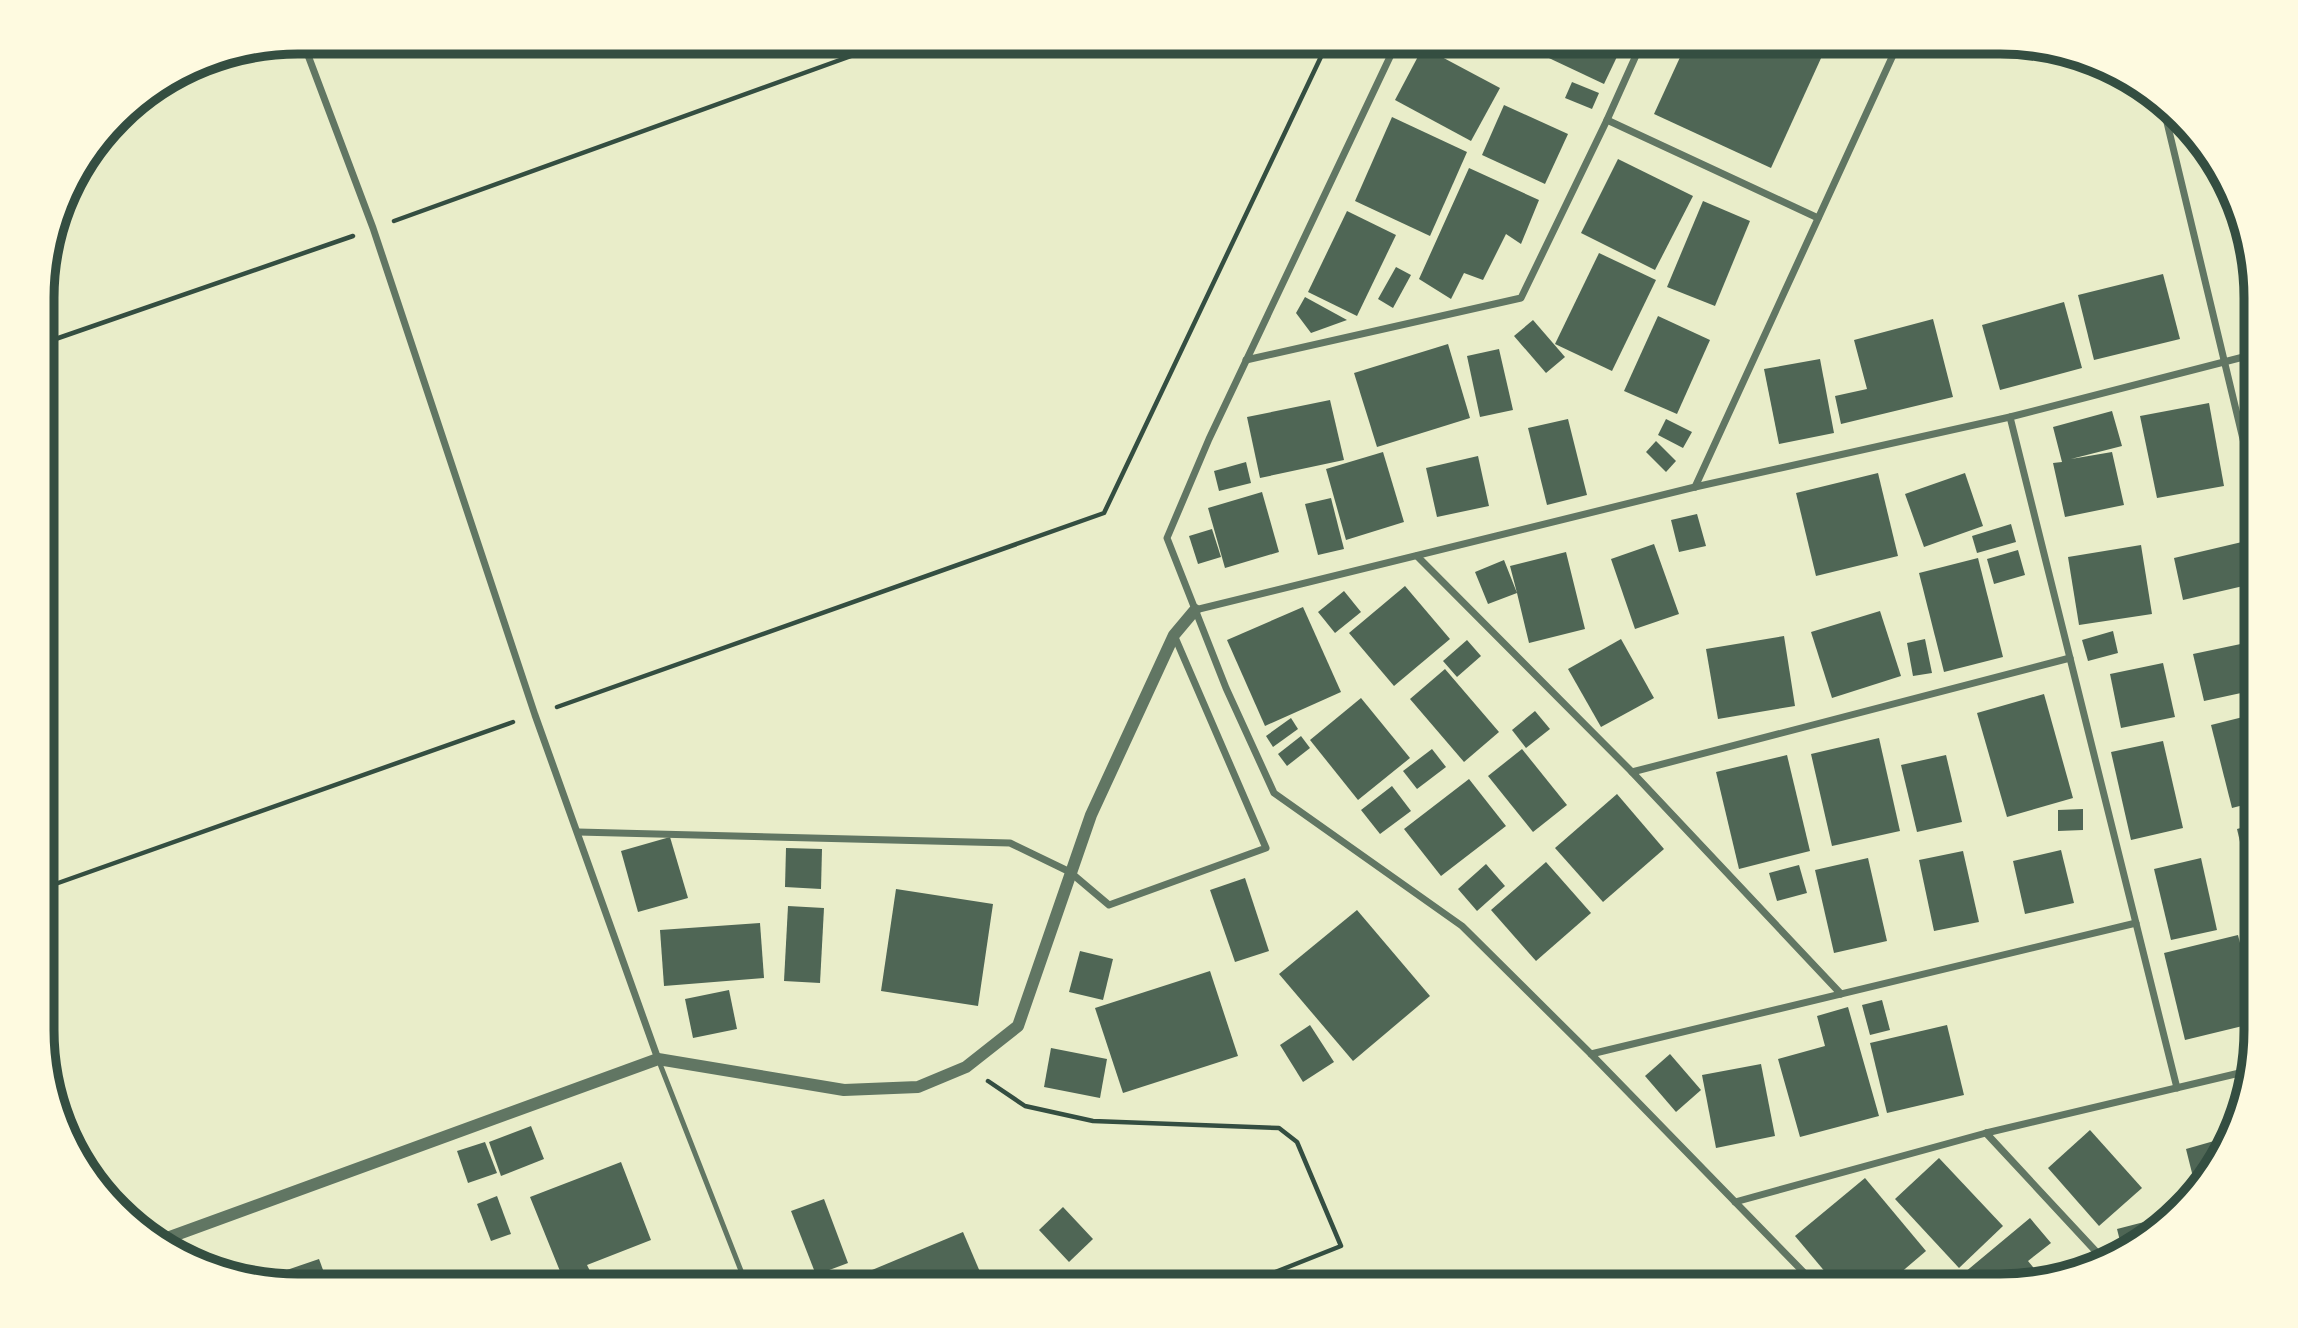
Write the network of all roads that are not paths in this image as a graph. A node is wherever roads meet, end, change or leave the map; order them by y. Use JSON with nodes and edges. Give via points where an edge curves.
{"nodes":[{"id":1,"x":308,"y":54,"type":"edge"},
{"id":2,"x":1391,"y":54,"type":"edge"},
{"id":3,"x":1637,"y":54,"type":"edge"},
{"id":4,"x":1893,"y":54,"type":"edge"},
{"id":5,"x":1607,"y":120,"type":"junction"},
{"id":6,"x":2167,"y":121,"type":"edge"},
{"id":7,"x":1818,"y":218,"type":"junction"},
{"id":8,"x":2243,"y":357,"type":"edge"},
{"id":9,"x":1246,"y":360,"type":"junction"},
{"id":10,"x":2224,"y":361,"type":"junction"},
{"id":11,"x":2010,"y":417,"type":"junction"},
{"id":12,"x":2243,"y":439,"type":"edge"},
{"id":13,"x":1695,"y":487,"type":"junction"},
{"id":14,"x":1417,"y":556,"type":"junction"},
{"id":15,"x":1195,"y":610,"type":"junction"},
{"id":16,"x":1174,"y":635,"type":"junction"},
{"id":17,"x":2070,"y":659,"type":"junction"},
{"id":18,"x":1632,"y":772,"type":"junction"},
{"id":19,"x":578,"y":832,"type":"junction"},
{"id":20,"x":1070,"y":872,"type":"junction"},
{"id":21,"x":2136,"y":923,"type":"junction"},
{"id":22,"x":1841,"y":994,"type":"junction"},
{"id":23,"x":1591,"y":1054,"type":"junction"},
{"id":24,"x":658,"y":1059,"type":"junction"},
{"id":25,"x":2240,"y":1073,"type":"edge"},
{"id":26,"x":2177,"y":1087,"type":"junction"},
{"id":27,"x":1986,"y":1133,"type":"junction"},
{"id":28,"x":1735,"y":1202,"type":"junction"},
{"id":29,"x":170,"y":1237,"type":"edge"},
{"id":30,"x":2098,"y":1253,"type":"edge"},
{"id":31,"x":1804,"y":1273,"type":"edge"},
{"id":32,"x":742,"y":1274,"type":"edge"}],
"edges":[{"from":1,"to":19,"type":"street","via":[[373,228]]},
{"from":2,"to":9,"type":"street"},
{"from":3,"to":5,"type":"street"},
{"from":4,"to":7,"type":"street"},
{"from":5,"to":7,"type":"street"},
{"from":5,"to":9,"type":"street","via":[[1521,298]]},
{"from":6,"to":10,"type":"street"},
{"from":7,"to":13,"type":"street"},
{"from":8,"to":10,"type":"street"},
{"from":9,"to":15,"type":"street","via":[[1167,538]]},
{"from":10,"to":11,"type":"street"},
{"from":10,"to":12,"type":"street"},
{"from":11,"to":13,"type":"street"},
{"from":11,"to":17,"type":"street"},
{"from":13,"to":14,"type":"street"},
{"from":14,"to":15,"type":"street"},
{"from":14,"to":18,"type":"street"},
{"from":15,"to":16,"type":"street"},
{"from":15,"to":23,"type":"street","via":[[1274,793],[1462,926]]},
{"from":16,"to":20,"type":"street","via":[[1091,815]]},
{"from":16,"to":20,"type":"street","via":[[1266,848],[1109,905]]},
{"from":17,"to":18,"type":"street"},
{"from":17,"to":21,"type":"street"},
{"from":18,"to":22,"type":"street"},
{"from":19,"to":20,"type":"street","via":[[1010,843]]},
{"from":19,"to":24,"type":"street"},
{"from":20,"to":24,"type":"street","via":[[1018,1026],[966,1067],[918,1087],[844,1090]]},
{"from":21,"to":22,"type":"street"},
{"from":21,"to":26,"type":"street"},
{"from":22,"to":23,"type":"street"},
{"from":23,"to":28,"type":"street"},
{"from":24,"to":29,"type":"street"},
{"from":24,"to":32,"type":"lane"},
{"from":25,"to":26,"type":"street"},
{"from":26,"to":27,"type":"street"},
{"from":27,"to":28,"type":"street"},
{"from":27,"to":30,"type":"street"},
{"from":28,"to":31,"type":"street"}]}
